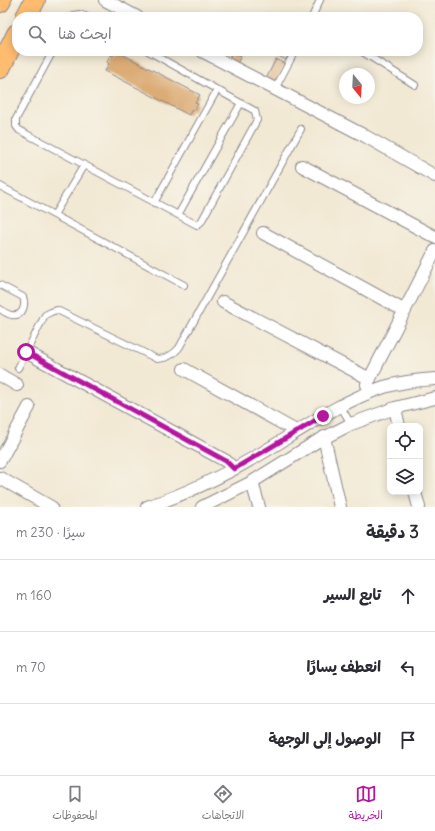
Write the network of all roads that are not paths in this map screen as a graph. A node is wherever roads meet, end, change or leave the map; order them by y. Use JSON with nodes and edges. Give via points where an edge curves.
{"nodes":[{"id":1,"x":35,"y":0,"type":"edge"},
{"id":2,"x":105,"y":0,"type":"edge"},
{"id":3,"x":320,"y":0,"type":"edge"},
{"id":4,"x":29,"y":12,"type":"edge"},
{"id":5,"x":128,"y":12,"type":"edge"},
{"id":6,"x":314,"y":12,"type":"edge"},
{"id":7,"x":12,"y":44,"type":"edge"},
{"id":8,"x":50,"y":56,"type":"edge"},
{"id":9,"x":157,"y":56,"type":"edge"},
{"id":10,"x":212,"y":56,"type":"edge"},
{"id":11,"x":292,"y":56,"type":"edge"},
{"id":12,"x":369,"y":56,"type":"edge"},
{"id":13,"x":0,"y":68,"type":"edge"},
{"id":14,"x":415,"y":85,"type":"dead end"},
{"id":15,"x":275,"y":89,"type":"junction"},
{"id":16,"x":217,"y":90,"type":"junction"},
{"id":17,"x":241,"y":103,"type":"junction"},
{"id":18,"x":301,"y":129,"type":"dead end"},
{"id":19,"x":84,"y":165,"type":"junction"},
{"id":20,"x":302,"y":166,"type":"dead end"},
{"id":21,"x":435,"y":176,"type":"edge"},
{"id":22,"x":0,"y":186,"type":"edge"},
{"id":23,"x":154,"y":203,"type":"junction"},
{"id":24,"x":54,"y":215,"type":"junction"},
{"id":25,"x":178,"y":215,"type":"junction"},
{"id":26,"x":263,"y":233,"type":"dead end"},
{"id":27,"x":435,"y":237,"type":"edge"},
{"id":28,"x":435,"y":251,"type":"edge"},
{"id":29,"x":0,"y":285,"type":"edge"},
{"id":30,"x":184,"y":286,"type":"dead end"},
{"id":31,"x":223,"y":302,"type":"dead end"},
{"id":32,"x":0,"y":309,"type":"edge"},
{"id":33,"x":405,"y":311,"type":"junction"},
{"id":34,"x":26,"y":352,"type":"junction"},
{"id":35,"x":18,"y":368,"type":"dead end"},
{"id":36,"x":184,"y":369,"type":"dead end"},
{"id":37,"x":0,"y":375,"type":"edge"},
{"id":38,"x":370,"y":379,"type":"junction"},
{"id":39,"x":435,"y":379,"type":"edge"},
{"id":40,"x":17,"y":384,"type":"dead end"},
{"id":41,"x":369,"y":393,"type":"junction"},
{"id":42,"x":435,"y":398,"type":"edge"},
{"id":43,"x":29,"y":407,"type":"dead end"},
{"id":44,"x":341,"y":407,"type":"junction"},
{"id":45,"x":395,"y":408,"type":"junction"},
{"id":46,"x":398,"y":423,"type":"edge"},
{"id":47,"x":351,"y":424,"type":"junction"},
{"id":48,"x":296,"y":431,"type":"junction"},
{"id":49,"x":324,"y":437,"type":"junction"},
{"id":50,"x":0,"y":461,"type":"edge"},
{"id":51,"x":234,"y":469,"type":"junction"},
{"id":52,"x":0,"y":478,"type":"edge"},
{"id":53,"x":252,"y":482,"type":"junction"},
{"id":54,"x":416,"y":495,"type":"edge"},
{"id":55,"x":51,"y":507,"type":"edge"},
{"id":56,"x":147,"y":507,"type":"edge"},
{"id":57,"x":202,"y":507,"type":"edge"},
{"id":58,"x":259,"y":507,"type":"edge"},
{"id":59,"x":340,"y":507,"type":"edge"},
{"id":60,"x":418,"y":507,"type":"edge"}],
"edges":[{"from":1,"to":4,"type":"highway"},
{"from":2,"to":5,"type":"street"},
{"from":3,"to":6,"type":"lane"},
{"from":7,"to":13,"type":"highway"},
{"from":8,"to":19,"type":"lane","via":[[16,119],[16,126]]},
{"from":9,"to":16,"type":"lane"},
{"from":10,"to":15,"type":"street"},
{"from":11,"to":15,"type":"lane"},
{"from":12,"to":14,"type":"lane"},
{"from":15,"to":21,"type":"street"},
{"from":16,"to":17,"type":"lane"},
{"from":16,"to":23,"type":"lane"},
{"from":17,"to":25,"type":"lane"},
{"from":17,"to":25,"type":"lane","via":[[255,111],[257,120],[201,222],[195,224]]},
{"from":18,"to":34,"type":"lane","via":[[179,348],[173,354],[157,359],[58,310],[45,315]]},
{"from":19,"to":23,"type":"lane"},
{"from":19,"to":24,"type":"lane"},
{"from":20,"to":27,"type":"street"},
{"from":22,"to":24,"type":"lane"},
{"from":23,"to":25,"type":"lane"},
{"from":24,"to":30,"type":"lane"},
{"from":26,"to":33,"type":"street"},
{"from":28,"to":33,"type":"street"},
{"from":29,"to":32,"type":"lane","via":[[23,297],[24,309],[19,314],[12,315]]},
{"from":31,"to":38,"type":"street"},
{"from":33,"to":38,"type":"street"},
{"from":34,"to":35,"type":"lane"},
{"from":34,"to":51,"type":"street","via":[[226,461]]},
{"from":36,"to":48,"type":"street"},
{"from":37,"to":40,"type":"street"},
{"from":38,"to":41,"type":"street","via":[[367,384]]},
{"from":39,"to":41,"type":"street","via":[[401,383]]},
{"from":41,"to":44,"type":"street"},
{"from":42,"to":45,"type":"street"},
{"from":43,"to":50,"type":"street"},
{"from":44,"to":47,"type":"lane"},
{"from":44,"to":48,"type":"street"},
{"from":45,"to":46,"type":"street"},
{"from":45,"to":47,"type":"street"},
{"from":47,"to":49,"type":"street"},
{"from":48,"to":51,"type":"street"},
{"from":49,"to":53,"type":"street"},
{"from":49,"to":59,"type":"street"},
{"from":51,"to":56,"type":"street"},
{"from":52,"to":55,"type":"street"},
{"from":53,"to":57,"type":"street"},
{"from":53,"to":58,"type":"street"},
{"from":54,"to":60,"type":"street"}]}
